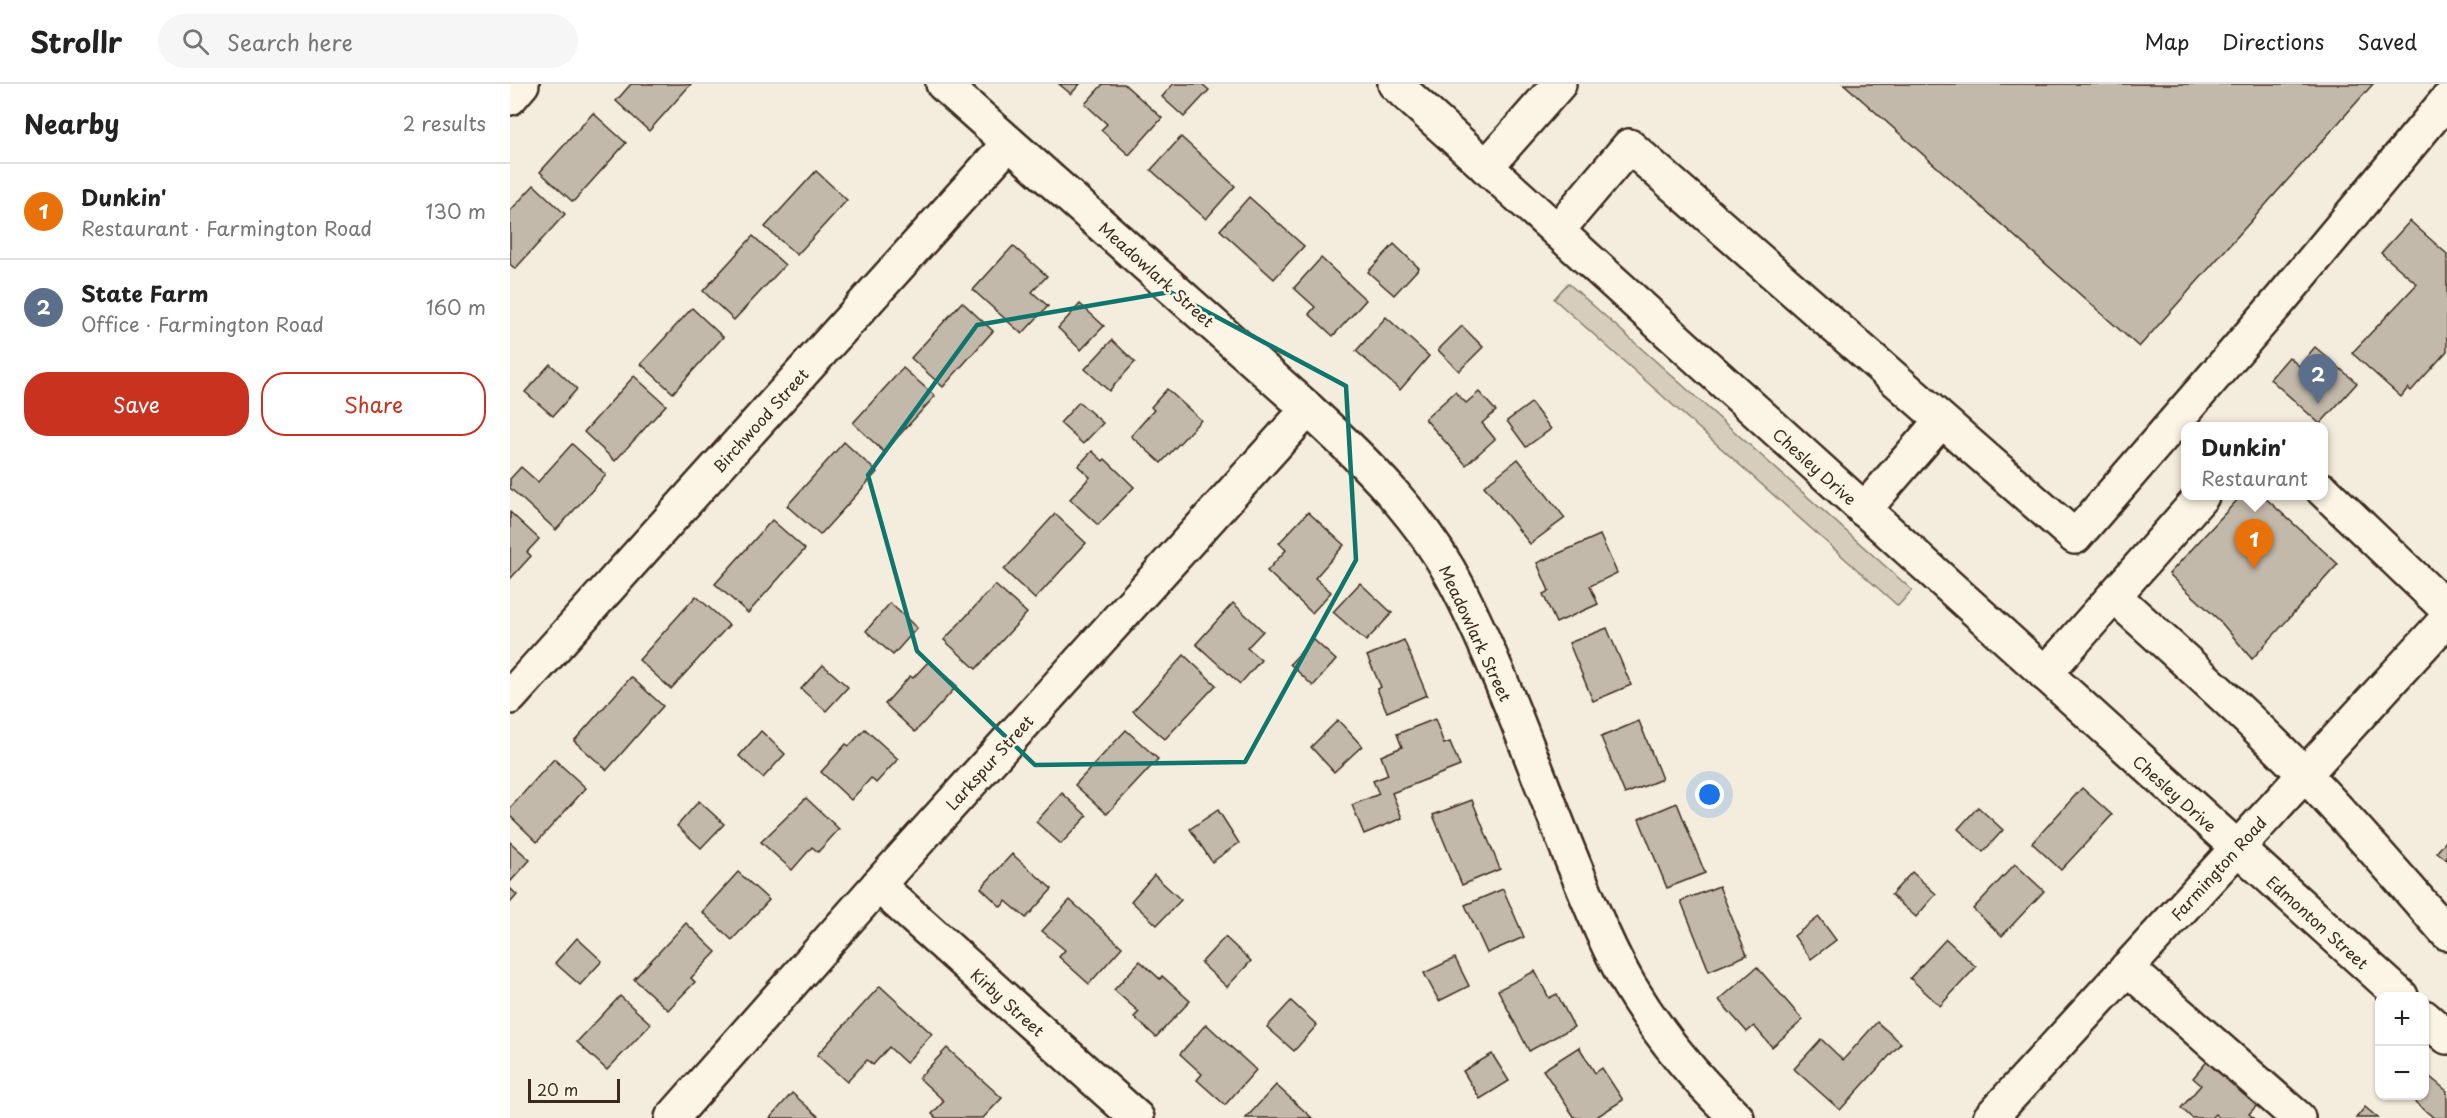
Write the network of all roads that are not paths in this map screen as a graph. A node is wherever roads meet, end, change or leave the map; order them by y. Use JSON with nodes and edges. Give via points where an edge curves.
{"nodes":[{"id":1,"x":522,"y":84,"type":"edge"},
{"id":2,"x":943,"y":84,"type":"edge"},
{"id":3,"x":1395,"y":84,"type":"edge"},
{"id":4,"x":1559,"y":84,"type":"edge"},
{"id":5,"x":510,"y":98,"type":"edge"},
{"id":6,"x":2447,"y":100,"type":"edge"},
{"id":7,"x":1009,"y":143,"type":"junction"},
{"id":8,"x":1486,"y":167,"type":"junction"},
{"id":9,"x":1557,"y":231,"type":"junction"},
{"id":10,"x":1308,"y":409,"type":"junction"},
{"id":11,"x":1941,"y":421,"type":"junction"},
{"id":12,"x":2328,"y":495,"type":"edge"},
{"id":13,"x":2198,"y":500,"type":"edge"},
{"id":14,"x":1864,"y":510,"type":"junction"},
{"id":15,"x":2114,"y":596,"type":"junction"},
{"id":16,"x":2447,"y":609,"type":"edge"},
{"id":17,"x":2447,"y":619,"type":"edge"},
{"id":18,"x":2045,"y":675,"type":"junction"},
{"id":19,"x":510,"y":697,"type":"edge"},
{"id":20,"x":2304,"y":774,"type":"junction"},
{"id":21,"x":2235,"y":848,"type":"junction"},
{"id":22,"x":878,"y":885,"type":"junction"},
{"id":23,"x":2447,"y":933,"type":"edge"},
{"id":24,"x":2127,"y":968,"type":"junction"},
{"id":25,"x":2397,"y":992,"type":"edge"},
{"id":26,"x":2429,"y":1021,"type":"edge"},
{"id":27,"x":2447,"y":1037,"type":"edge"},
{"id":28,"x":672,"y":1118,"type":"edge"},
{"id":29,"x":1137,"y":1118,"type":"edge"},
{"id":30,"x":1737,"y":1118,"type":"edge"},
{"id":31,"x":1990,"y":1118,"type":"edge"},
{"id":32,"x":2298,"y":1118,"type":"edge"}],
"edges":[{"from":1,"to":5,"type":"street"},
{"from":2,"to":7,"type":"street","name":"Meadowlark Street"},
{"from":3,"to":8,"type":"street","name":"Chesley Drive"},
{"from":4,"to":8,"type":"street"},
{"from":6,"to":11,"type":"street","via":[[2075,537]]},
{"from":7,"to":10,"type":"street","name":"Meadowlark Street"},
{"from":7,"to":19,"type":"street","name":"Birchwood Street"},
{"from":8,"to":9,"type":"street","name":"Chesley Drive"},
{"from":9,"to":11,"type":"street","via":[[1629,146]]},
{"from":9,"to":14,"type":"street","name":"Chesley Drive"},
{"from":10,"to":22,"type":"street","name":"Larkspur Street"},
{"from":10,"to":30,"type":"street","name":"Meadowlark Street","via":[[1366,463],[1420,527],[1444,564],[1485,645],[1597,921],[1629,984],[1685,1065]]},
{"from":11,"to":14,"type":"street"},
{"from":12,"to":16,"type":"street"},
{"from":13,"to":15,"type":"street"},
{"from":14,"to":18,"type":"street","name":"Chesley Drive"},
{"from":15,"to":18,"type":"street"},
{"from":15,"to":20,"type":"street"},
{"from":17,"to":20,"type":"street","name":"Farmington Road"},
{"from":18,"to":21,"type":"street","name":"Chesley Drive"},
{"from":20,"to":21,"type":"street","name":"Farmington Road"},
{"from":20,"to":23,"type":"street"},
{"from":21,"to":24,"type":"street","name":"Farmington Road"},
{"from":21,"to":25,"type":"street","name":"Edmonton Street"},
{"from":22,"to":28,"type":"street","name":"Larkspur Street"},
{"from":22,"to":29,"type":"street","name":"Kirby Street"},
{"from":24,"to":31,"type":"street","name":"Farmington Road"},
{"from":24,"to":32,"type":"street"},
{"from":26,"to":27,"type":"street"}]}
